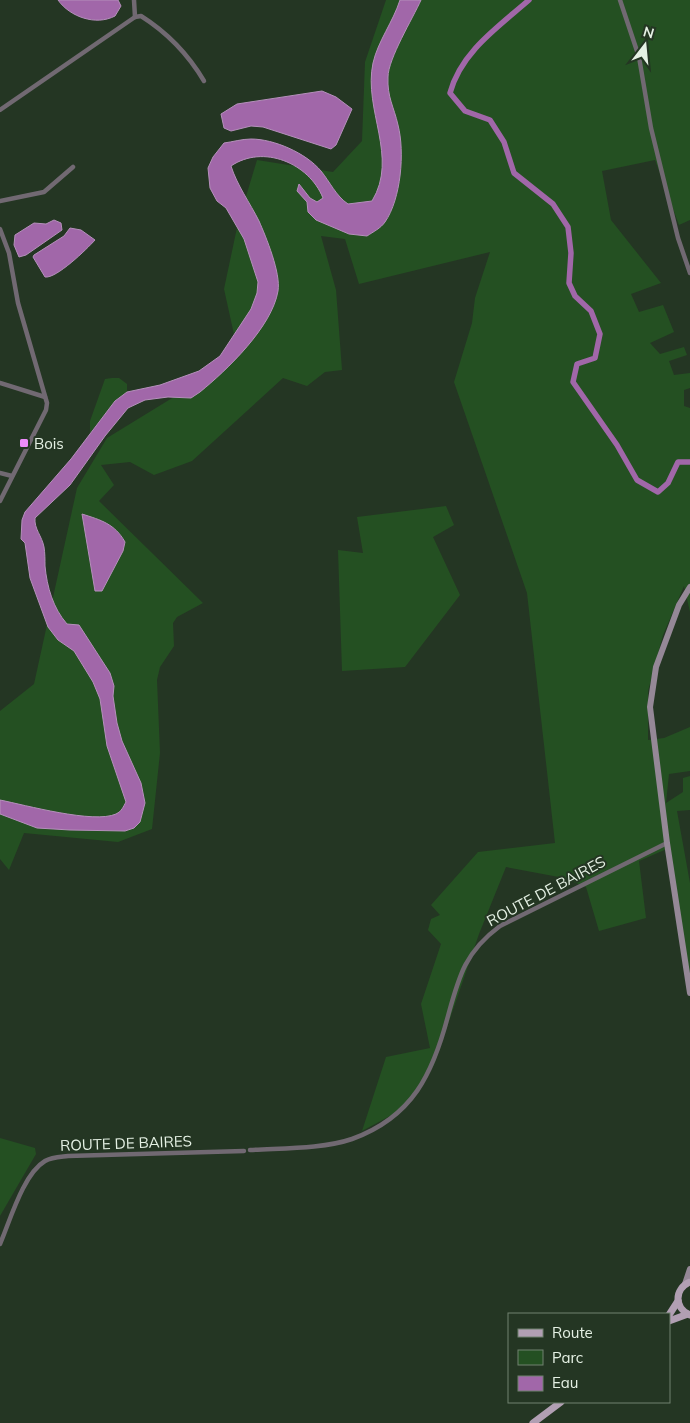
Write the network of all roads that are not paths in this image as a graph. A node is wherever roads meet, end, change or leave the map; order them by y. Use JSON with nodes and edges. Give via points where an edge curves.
{"nodes":[{"id":1,"x":134,"y":0,"type":"edge"},
{"id":2,"x":620,"y":0,"type":"edge"},
{"id":3,"x":135,"y":17,"type":"junction"},
{"id":4,"x":204,"y":81,"type":"dead end"},
{"id":5,"x":0,"y":110,"type":"edge"},
{"id":6,"x":73,"y":167,"type":"dead end"},
{"id":7,"x":0,"y":201,"type":"edge"},
{"id":8,"x":0,"y":229,"type":"edge"},
{"id":9,"x":690,"y":273,"type":"edge"},
{"id":10,"x":0,"y":383,"type":"edge"},
{"id":11,"x":45,"y":397,"type":"junction"},
{"id":12,"x":0,"y":473,"type":"edge"},
{"id":13,"x":12,"y":476,"type":"junction"},
{"id":14,"x":0,"y":501,"type":"edge"},
{"id":15,"x":690,"y":587,"type":"edge"},
{"id":16,"x":667,"y":843,"type":"junction"},
{"id":17,"x":690,"y":993,"type":"edge"},
{"id":18,"x":250,"y":1150,"type":"dead end"},
{"id":19,"x":244,"y":1151,"type":"dead end"},
{"id":20,"x":0,"y":1244,"type":"edge"},
{"id":21,"x":690,"y":1269,"type":"edge"},
{"id":22,"x":688,"y":1283,"type":"edge"},
{"id":23,"x":678,"y":1301,"type":"junction"},
{"id":24,"x":670,"y":1313,"type":"edge"},
{"id":25,"x":689,"y":1315,"type":"edge"},
{"id":26,"x":670,"y":1321,"type":"edge"},
{"id":27,"x":559,"y":1403,"type":"edge"},
{"id":28,"x":533,"y":1423,"type":"edge"}],
"edges":[{"from":1,"to":3,"type":"street"},
{"from":2,"to":9,"type":"street","via":[[639,57],[652,128],[678,238]]},
{"from":3,"to":4,"type":"street","via":[[141,16],[169,36]]},
{"from":3,"to":5,"type":"street"},
{"from":6,"to":7,"type":"street","via":[[44,192]]},
{"from":8,"to":11,"type":"street"},
{"from":10,"to":11,"type":"street"},
{"from":11,"to":13,"type":"street","via":[[46,410]]},
{"from":12,"to":13,"type":"street"},
{"from":13,"to":14,"type":"street"},
{"from":15,"to":16,"type":"street","via":[[679,605],[656,668],[650,707]]},
{"from":16,"to":17,"type":"street"},
{"from":16,"to":18,"type":"street","name":"ROUTE DE BAIRES","via":[[500,926],[483,939],[459,977],[435,1062],[418,1091],[397,1113],[352,1139]]},
{"from":19,"to":20,"type":"street","name":"ROUTE DE BAIRES","via":[[68,1156],[46,1160],[27,1181]]},
{"from":21,"to":22,"type":"street"},
{"from":22,"to":23,"type":"main road","via":[[680,1290]]},
{"from":23,"to":24,"type":"main road"},
{"from":23,"to":25,"type":"main road"},
{"from":25,"to":26,"type":"main road"},
{"from":27,"to":28,"type":"main road"}]}
